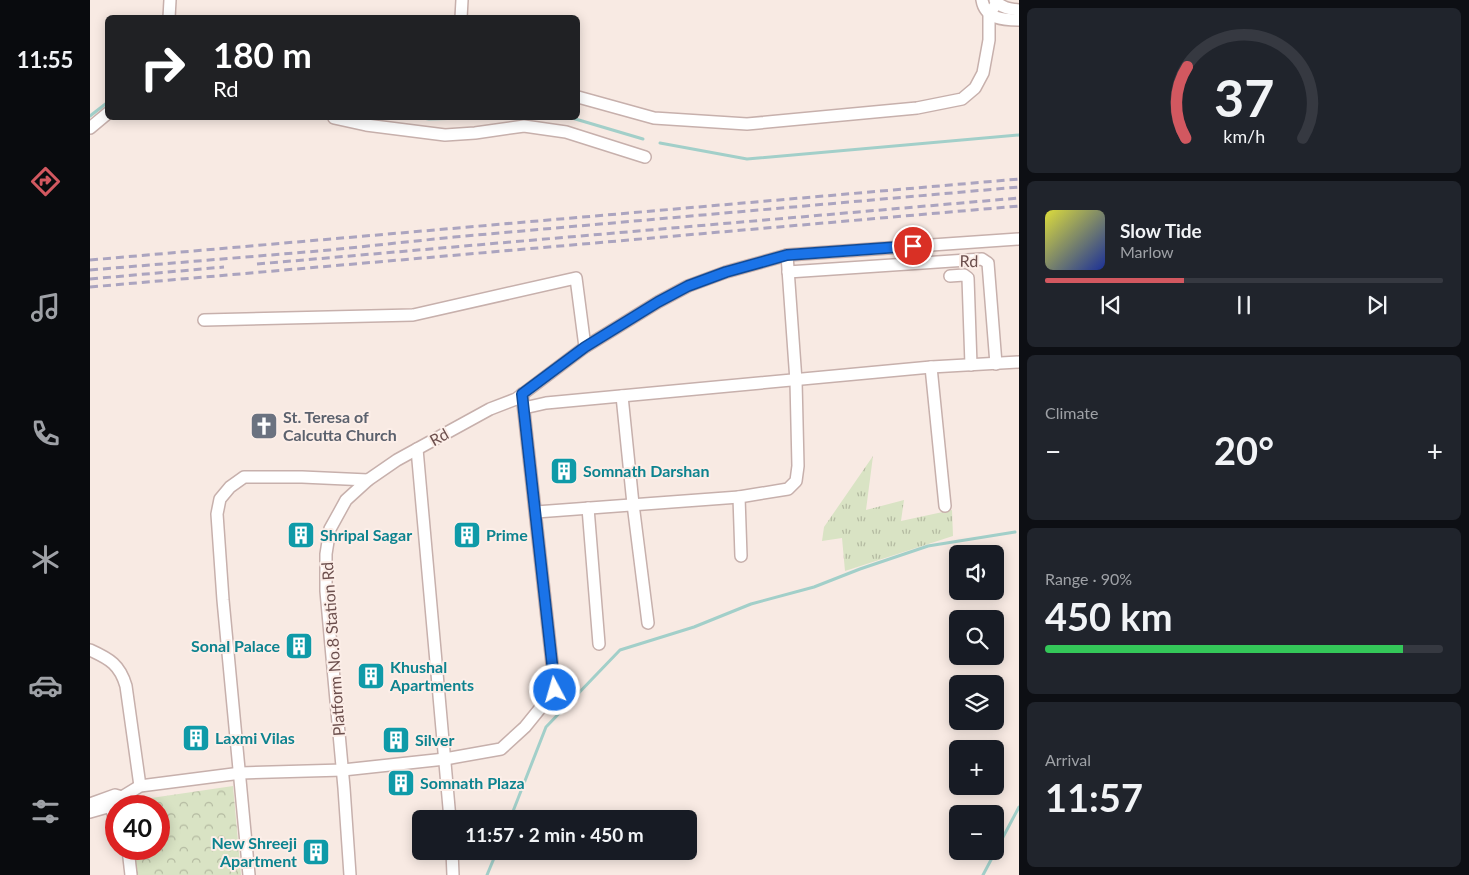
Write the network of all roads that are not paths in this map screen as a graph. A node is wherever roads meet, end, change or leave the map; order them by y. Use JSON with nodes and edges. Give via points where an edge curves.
{"nodes":[{"id":1,"x":170,"y":0,"type":"edge"},
{"id":2,"x":462,"y":0,"type":"edge"},
{"id":3,"x":982,"y":0,"type":"edge"},
{"id":4,"x":996,"y":1,"type":"edge"},
{"id":5,"x":1019,"y":10,"type":"edge"},
{"id":6,"x":990,"y":14,"type":"junction"},
{"id":7,"x":169,"y":15,"type":"edge"},
{"id":8,"x":461,"y":15,"type":"edge"},
{"id":9,"x":1019,"y":20,"type":"edge"},
{"id":10,"x":580,"y":98,"type":"edge"},
{"id":11,"x":105,"y":116,"type":"edge"},
{"id":12,"x":343,"y":120,"type":"edge"},
{"id":13,"x":90,"y":128,"type":"edge"},
{"id":14,"x":645,"y":157,"type":"dead end"},
{"id":15,"x":1014,"y":239,"type":"edge"},
{"id":16,"x":787,"y":255,"type":"junction"},
{"id":17,"x":788,"y":272,"type":"junction"},
{"id":18,"x":950,"y":276,"type":"dead end"},
{"id":19,"x":204,"y":320,"type":"dead end"},
{"id":20,"x":585,"y":347,"type":"junction"},
{"id":21,"x":1016,"y":363,"type":"edge"},
{"id":22,"x":996,"y":364,"type":"junction"},
{"id":23,"x":971,"y":365,"type":"junction"},
{"id":24,"x":931,"y":367,"type":"junction"},
{"id":25,"x":796,"y":381,"type":"junction"},
{"id":26,"x":522,"y":394,"type":"junction"},
{"id":27,"x":622,"y":396,"type":"junction"},
{"id":28,"x":524,"y":408,"type":"junction"},
{"id":29,"x":418,"y":449,"type":"junction"},
{"id":30,"x":368,"y":480,"type":"junction"},
{"id":31,"x":739,"y":497,"type":"junction"},
{"id":32,"x":633,"y":504,"type":"junction"},
{"id":33,"x":945,"y":506,"type":"dead end"},
{"id":34,"x":588,"y":508,"type":"junction"},
{"id":35,"x":536,"y":512,"type":"junction"},
{"id":36,"x":740,"y":556,"type":"dead end"},
{"id":37,"x":648,"y":622,"type":"dead end"},
{"id":38,"x":599,"y":644,"type":"dead end"},
{"id":39,"x":90,"y":650,"type":"edge"},
{"id":40,"x":445,"y":759,"type":"junction"},
{"id":41,"x":343,"y":770,"type":"junction"},
{"id":42,"x":241,"y":773,"type":"junction"},
{"id":43,"x":140,"y":786,"type":"junction"},
{"id":44,"x":125,"y":795,"type":"edge"},
{"id":45,"x":105,"y":802,"type":"edge"},
{"id":46,"x":90,"y":804,"type":"edge"},
{"id":47,"x":105,"y":805,"type":"edge"},
{"id":48,"x":449,"y":810,"type":"edge"},
{"id":49,"x":90,"y":812,"type":"edge"},
{"id":50,"x":122,"y":860,"type":"edge"},
{"id":51,"x":130,"y":860,"type":"edge"},
{"id":52,"x":452,"y":860,"type":"edge"},
{"id":53,"x":124,"y":875,"type":"edge"},
{"id":54,"x":132,"y":875,"type":"edge"},
{"id":55,"x":249,"y":875,"type":"edge"},
{"id":56,"x":350,"y":875,"type":"edge"},
{"id":57,"x":453,"y":875,"type":"edge"}],
"edges":[{"from":1,"to":7,"type":"street"},
{"from":2,"to":8,"type":"street"},
{"from":3,"to":6,"type":"street"},
{"from":4,"to":5,"type":"street","via":[[1005,8]]},
{"from":4,"to":6,"type":"street"},
{"from":6,"to":9,"type":"street","via":[[1003,20]]},
{"from":6,"to":10,"type":"street","via":[[983,73],[975,88],[962,99],[918,108],[747,124],[654,118]]},
{"from":11,"to":13,"type":"street"},
{"from":12,"to":14,"type":"street","via":[[445,135],[524,126],[566,132]]},
{"from":15,"to":16,"type":"street","name":"Rd"},
{"from":16,"to":17,"type":"street"},
{"from":16,"to":20,"type":"street","name":"Rd","via":[[688,286]]},
{"from":17,"to":22,"type":"street","name":"Rd","via":[[982,259],[988,263]]},
{"from":17,"to":25,"type":"street"},
{"from":18,"to":23,"type":"street","via":[[968,278]]},
{"from":19,"to":20,"type":"street","via":[[413,315],[576,278]]},
{"from":20,"to":26,"type":"street","name":"Rd"},
{"from":21,"to":22,"type":"street"},
{"from":22,"to":23,"type":"street"},
{"from":23,"to":24,"type":"street"},
{"from":24,"to":25,"type":"street"},
{"from":24,"to":33,"type":"street"},
{"from":25,"to":27,"type":"street"},
{"from":25,"to":31,"type":"street","via":[[796,481],[788,489]]},
{"from":26,"to":28,"type":"street"},
{"from":26,"to":29,"type":"street","name":"Rd"},
{"from":27,"to":28,"type":"street"},
{"from":27,"to":32,"type":"street"},
{"from":28,"to":35,"type":"street"},
{"from":29,"to":30,"type":"street","name":"Platform No.8 Station Rd"},
{"from":29,"to":40,"type":"street","name":"Rd"},
{"from":30,"to":41,"type":"street","name":"Platform No.8 Station Rd","via":[[346,500],[330,529],[326,554],[326,591]]},
{"from":30,"to":42,"type":"street","via":[[244,477],[220,499],[217,514],[222,590]]},
{"from":31,"to":32,"type":"street"},
{"from":31,"to":36,"type":"street"},
{"from":32,"to":34,"type":"street"},
{"from":32,"to":37,"type":"street"},
{"from":34,"to":35,"type":"street"},
{"from":34,"to":38,"type":"street"},
{"from":35,"to":40,"type":"street","via":[[555,690],[525,727],[501,749]]},
{"from":39,"to":43,"type":"street","via":[[116,665],[122,674]]},
{"from":40,"to":41,"type":"street"},
{"from":40,"to":48,"type":"street","name":"Rd"},
{"from":41,"to":42,"type":"street"},
{"from":41,"to":56,"type":"street","name":"Platform No.8 Station Rd"},
{"from":42,"to":43,"type":"street"},
{"from":42,"to":55,"type":"street"},
{"from":43,"to":44,"type":"street"},
{"from":45,"to":46,"type":"street"},
{"from":47,"to":49,"type":"street"},
{"from":50,"to":53,"type":"street"},
{"from":51,"to":54,"type":"street"},
{"from":52,"to":57,"type":"street"}]}
